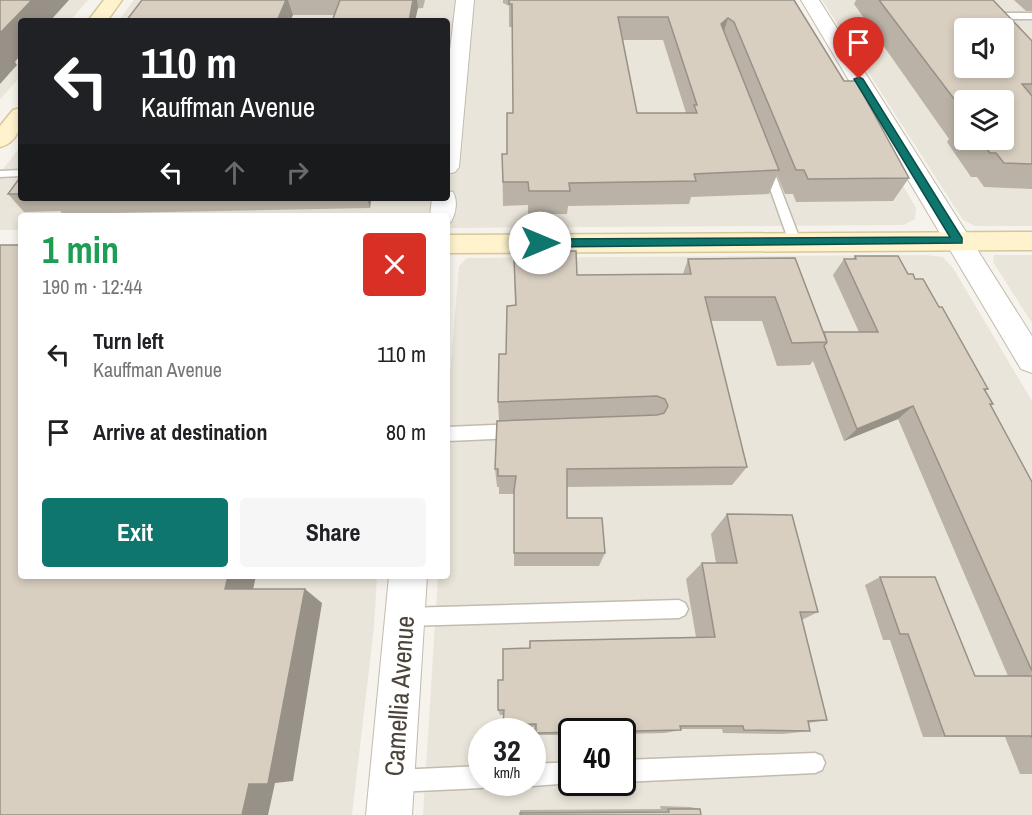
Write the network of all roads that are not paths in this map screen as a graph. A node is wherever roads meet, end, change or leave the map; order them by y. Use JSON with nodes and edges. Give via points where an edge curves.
{"nodes":[{"id":1,"x":113,"y":0,"type":"edge"},
{"id":2,"x":465,"y":0,"type":"edge"},
{"id":3,"x":810,"y":0,"type":"edge"},
{"id":4,"x":1003,"y":16,"type":"edge"},
{"id":5,"x":1032,"y":16,"type":"edge"},
{"id":6,"x":99,"y":18,"type":"edge"},
{"id":7,"x":18,"y":119,"type":"edge"},
{"id":8,"x":450,"y":139,"type":"edge"},
{"id":9,"x":0,"y":140,"type":"edge"},
{"id":10,"x":763,"y":155,"type":"edge"},
{"id":11,"x":18,"y":173,"type":"edge"},
{"id":12,"x":0,"y":174,"type":"edge"},
{"id":13,"x":958,"y":241,"type":"junction"},
{"id":14,"x":1032,"y":241,"type":"edge"},
{"id":15,"x":795,"y":242,"type":"junction"},
{"id":16,"x":450,"y":244,"type":"edge"},
{"id":17,"x":1032,"y":361,"type":"edge"},
{"id":18,"x":530,"y":431,"type":"edge"},
{"id":19,"x":450,"y":434,"type":"edge"},
{"id":20,"x":408,"y":579,"type":"edge"},
{"id":21,"x":679,"y":609,"type":"dead end"},
{"id":22,"x":405,"y":617,"type":"junction"},
{"id":23,"x":815,"y":763,"type":"dead end"},
{"id":24,"x":636,"y":770,"type":"edge"},
{"id":25,"x":468,"y":780,"type":"edge"},
{"id":26,"x":391,"y":798,"type":"edge"}],
"edges":[{"from":1,"to":6,"type":"street"},
{"from":2,"to":8,"type":"street"},
{"from":3,"to":13,"type":"street"},
{"from":4,"to":5,"type":"lane"},
{"from":7,"to":9,"type":"street"},
{"from":10,"to":15,"type":"lane"},
{"from":11,"to":12,"type":"lane"},
{"from":13,"to":14,"type":"street"},
{"from":13,"to":15,"type":"street"},
{"from":13,"to":17,"type":"street"},
{"from":15,"to":16,"type":"street"},
{"from":18,"to":19,"type":"lane"},
{"from":20,"to":22,"type":"street","name":"Camellia Avenue"},
{"from":21,"to":22,"type":"lane"},
{"from":22,"to":26,"type":"street","name":"Camellia Avenue"},
{"from":23,"to":24,"type":"lane"},
{"from":25,"to":26,"type":"lane"}]}
